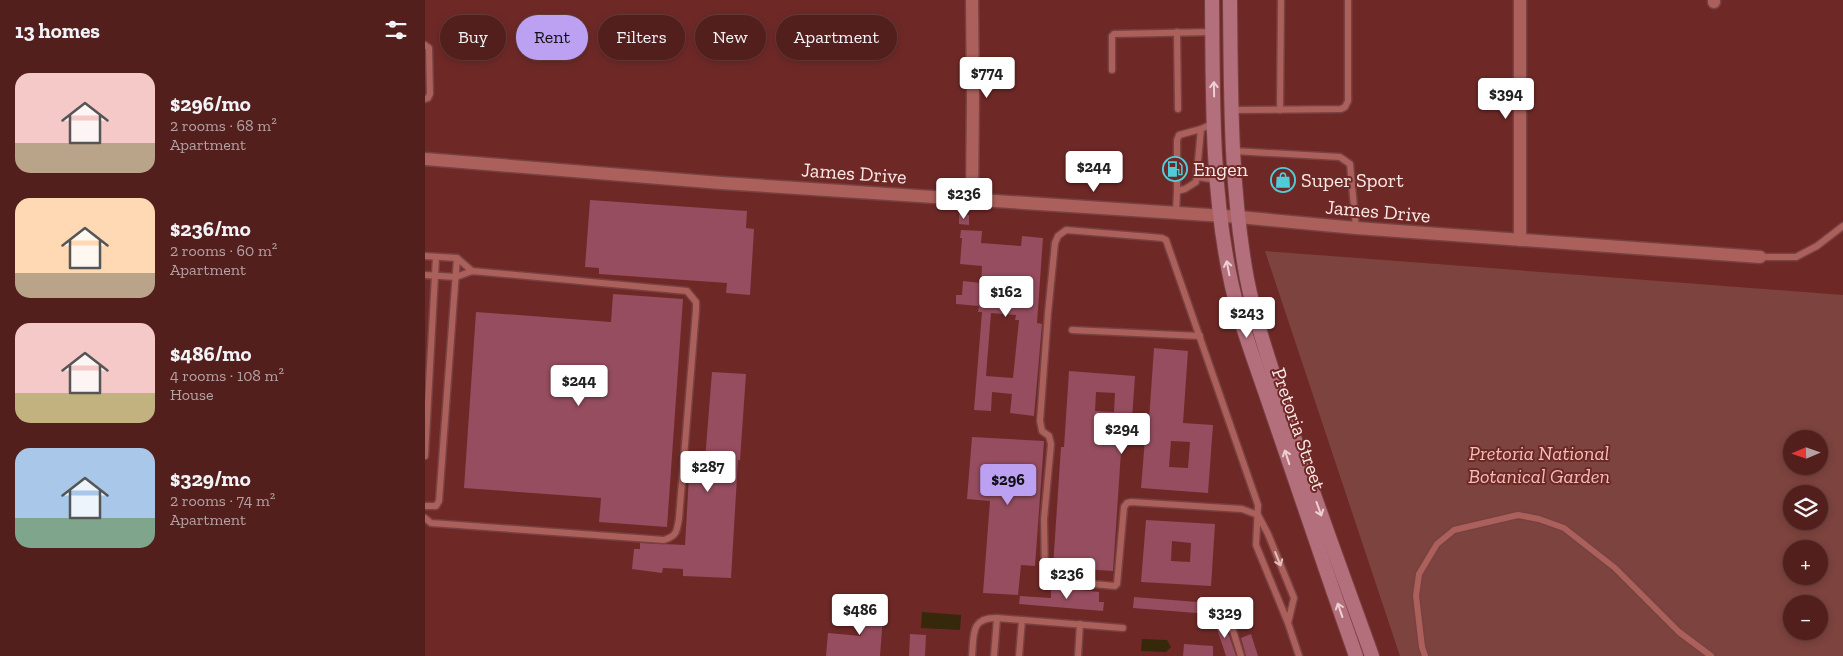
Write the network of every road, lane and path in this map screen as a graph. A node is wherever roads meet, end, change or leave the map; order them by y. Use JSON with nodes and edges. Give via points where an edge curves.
{"nodes":[{"id":1,"x":971,"y":0,"type":"edge"},
{"id":2,"x":1212,"y":0,"type":"edge"},
{"id":3,"x":1230,"y":0,"type":"edge"},
{"id":4,"x":1281,"y":0,"type":"edge"},
{"id":5,"x":1348,"y":0,"type":"edge"},
{"id":6,"x":1520,"y":0,"type":"edge"},
{"id":7,"x":1177,"y":32,"type":"junction"},
{"id":8,"x":1213,"y":32,"type":"junction"},
{"id":9,"x":425,"y":46,"type":"edge"},
{"id":10,"x":1112,"y":70,"type":"dead end"},
{"id":11,"x":425,"y":98,"type":"edge"},
{"id":12,"x":1177,"y":109,"type":"dead end"},
{"id":13,"x":1232,"y":110,"type":"junction"},
{"id":14,"x":1280,"y":110,"type":"junction"},
{"id":15,"x":1215,"y":122,"type":"junction"},
{"id":16,"x":1201,"y":129,"type":"junction"},
{"id":17,"x":1232,"y":151,"type":"junction"},
{"id":18,"x":425,"y":159,"type":"edge"},
{"id":19,"x":1198,"y":177,"type":"junction"},
{"id":20,"x":1217,"y":180,"type":"junction"},
{"id":21,"x":1177,"y":191,"type":"junction"},
{"id":22,"x":972,"y":199,"type":"junction"},
{"id":23,"x":1176,"y":213,"type":"junction"},
{"id":24,"x":1219,"y":215,"type":"junction"},
{"id":25,"x":1239,"y":217,"type":"junction"},
{"id":26,"x":1843,"y":226,"type":"edge"},
{"id":27,"x":1356,"y":228,"type":"junction"},
{"id":28,"x":1520,"y":240,"type":"junction"},
{"id":29,"x":425,"y":256,"type":"edge"},
{"id":30,"x":436,"y":257,"type":"junction"},
{"id":31,"x":1760,"y":257,"type":"joint"},
{"id":32,"x":457,"y":258,"type":"junction"},
{"id":33,"x":472,"y":271,"type":"junction"},
{"id":34,"x":425,"y":275,"type":"edge"},
{"id":35,"x":435,"y":276,"type":"junction"},
{"id":36,"x":456,"y":277,"type":"junction"},
{"id":37,"x":1073,"y":330,"type":"dead end"},
{"id":38,"x":1200,"y":336,"type":"junction"},
{"id":39,"x":425,"y":456,"type":"edge"},
{"id":40,"x":425,"y":506,"type":"edge"},
{"id":41,"x":1258,"y":515,"type":"junction"},
{"id":42,"x":425,"y":518,"type":"edge"},
{"id":43,"x":997,"y":618,"type":"junction"},
{"id":44,"x":1229,"y":618,"type":"dead end"},
{"id":45,"x":1022,"y":620,"type":"junction"},
{"id":46,"x":1288,"y":623,"type":"junction"},
{"id":47,"x":1080,"y":624,"type":"junction"},
{"id":48,"x":1123,"y":628,"type":"dead end"},
{"id":49,"x":972,"y":656,"type":"edge"},
{"id":50,"x":993,"y":656,"type":"edge"},
{"id":51,"x":1019,"y":656,"type":"edge"},
{"id":52,"x":1078,"y":656,"type":"edge"},
{"id":53,"x":1241,"y":656,"type":"edge"},
{"id":54,"x":1299,"y":656,"type":"edge"},
{"id":55,"x":1356,"y":656,"type":"edge"},
{"id":56,"x":1372,"y":656,"type":"edge"},
{"id":57,"x":1425,"y":656,"type":"edge"},
{"id":58,"x":1711,"y":656,"type":"edge"}],
"edges":[{"from":1,"to":22,"type":"street"},
{"from":2,"to":8,"type":"main road","name":"Pretoria Street"},
{"from":3,"to":13,"type":"main road","name":"Pretoria Street"},
{"from":4,"to":14,"type":"lane"},
{"from":5,"to":14,"type":"lane","via":[[1348,101],[1345,107]]},
{"from":6,"to":28,"type":"street"},
{"from":7,"to":8,"type":"lane"},
{"from":7,"to":10,"type":"lane","via":[[1114,34]]},
{"from":7,"to":12,"type":"lane"},
{"from":15,"to":8,"type":"main road","name":"Pretoria Street","one_way":true},
{"from":9,"to":11,"type":"lane","via":[[429,48],[430,94]]},
{"from":13,"to":14,"type":"lane"},
{"from":13,"to":17,"type":"main road","name":"Pretoria Street"},
{"from":15,"to":16,"type":"lane"},
{"from":15,"to":20,"type":"main road","name":"Pretoria Street"},
{"from":16,"to":19,"type":"lane"},
{"from":16,"to":21,"type":"lane","via":[[1179,134]]},
{"from":17,"to":25,"type":"main road","name":"Pretoria Street"},
{"from":17,"to":27,"type":"lane","via":[[1346,160],[1350,164]]},
{"from":18,"to":22,"type":"street","name":"James Drive"},
{"from":19,"to":20,"type":"lane"},
{"from":19,"to":21,"type":"lane","via":[[1194,185]]},
{"from":20,"to":24,"type":"main road","name":"Pretoria Street"},
{"from":21,"to":23,"type":"lane"},
{"from":22,"to":23,"type":"street","name":"James Drive"},
{"from":23,"to":24,"type":"street","name":"James Drive"},
{"from":24,"to":25,"type":"street","name":"James Drive"},
{"from":55,"to":24,"type":"main road","name":"Pretoria Street","one_way":true,"via":[[1239,313]]},
{"from":25,"to":27,"type":"street","name":"James Drive"},
{"from":25,"to":56,"type":"main road","name":"Pretoria Street","one_way":true,"via":[[1247,280],[1264,346]]},
{"from":26,"to":31,"type":"lane","via":[[1796,257]]},
{"from":27,"to":28,"type":"street","name":"James Drive"},
{"from":28,"to":31,"type":"street","name":"James Drive"},
{"from":29,"to":30,"type":"lane"},
{"from":30,"to":32,"type":"lane"},
{"from":30,"to":35,"type":"lane"},
{"from":32,"to":33,"type":"lane"},
{"from":32,"to":36,"type":"lane"},
{"from":33,"to":36,"type":"lane"},
{"from":33,"to":42,"type":"lane","via":[[687,291],[693,296],[696,310],[677,531],[672,538],[664,540],[431,522]]},
{"from":34,"to":35,"type":"lane"},
{"from":35,"to":36,"type":"lane"},
{"from":35,"to":39,"type":"lane"},
{"from":36,"to":40,"type":"lane","via":[[439,501],[436,506]]},
{"from":37,"to":38,"type":"lane"},
{"from":38,"to":41,"type":"lane","via":[[1258,505]]},
{"from":38,"to":41,"type":"lane","via":[[1166,240],[1066,230],[1058,236],[1048,313],[1041,421],[1042,431],[1049,436],[1051,444],[1044,519],[1045,576],[1049,580],[1115,586],[1127,503],[1242,509]]},
{"from":41,"to":46,"type":"lane","via":[[1256,545]]},
{"from":41,"to":46,"type":"lane","one_way":true,"via":[[1269,534],[1294,598]]},
{"from":43,"to":45,"type":"lane"},
{"from":43,"to":49,"type":"lane","via":[[977,623]]},
{"from":43,"to":50,"type":"lane"},
{"from":44,"to":53,"type":"lane"},
{"from":45,"to":47,"type":"lane"},
{"from":45,"to":51,"type":"lane"},
{"from":46,"to":54,"type":"lane"},
{"from":47,"to":48,"type":"lane"},
{"from":47,"to":52,"type":"lane"},
{"from":57,"to":58,"type":"lane","via":[[1416,596],[1419,574],[1437,544],[1454,530],[1518,515],[1564,528],[1615,568],[1679,632]]}]}
